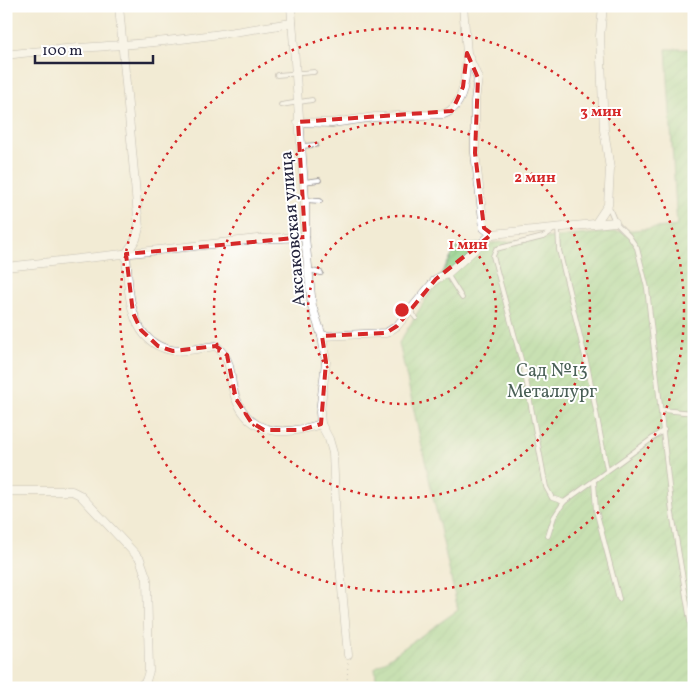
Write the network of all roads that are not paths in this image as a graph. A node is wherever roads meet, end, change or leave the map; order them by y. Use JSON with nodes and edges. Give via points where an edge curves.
{"nodes":[{"id":1,"x":119,"y":6,"type":"edge"},
{"id":2,"x":291,"y":6,"type":"edge"},
{"id":3,"x":463,"y":6,"type":"edge"},
{"id":4,"x":603,"y":6,"type":"edge"},
{"id":5,"x":292,"y":23,"type":"junction"},
{"id":6,"x":122,"y":45,"type":"junction"},
{"id":7,"x":467,"y":53,"type":"junction"},
{"id":8,"x":6,"y":55,"type":"edge"},
{"id":9,"x":314,"y":72,"type":"dead end"},
{"id":10,"x":295,"y":74,"type":"junction"},
{"id":11,"x":277,"y":75,"type":"dead end"},
{"id":12,"x":312,"y":100,"type":"dead end"},
{"id":13,"x":297,"y":102,"type":"junction"},
{"id":14,"x":281,"y":105,"type":"dead end"},
{"id":15,"x":298,"y":122,"type":"junction"},
{"id":16,"x":316,"y":145,"type":"dead end"},
{"id":17,"x":300,"y":147,"type":"junction"},
{"id":18,"x":319,"y":180,"type":"dead end"},
{"id":19,"x":303,"y":182,"type":"junction"},
{"id":20,"x":305,"y":200,"type":"junction"},
{"id":21,"x":320,"y":200,"type":"dead end"},
{"id":22,"x":608,"y":205,"type":"junction"},
{"id":23,"x":615,"y":222,"type":"junction"},
{"id":24,"x":596,"y":223,"type":"junction"},
{"id":25,"x":558,"y":227,"type":"junction"},
{"id":26,"x":492,"y":234,"type":"junction"},
{"id":27,"x":305,"y":237,"type":"junction"},
{"id":28,"x":126,"y":254,"type":"junction"},
{"id":29,"x":6,"y":267,"type":"edge"},
{"id":30,"x":308,"y":270,"type":"junction"},
{"id":31,"x":321,"y":273,"type":"dead end"},
{"id":32,"x":447,"y":274,"type":"junction"},
{"id":33,"x":462,"y":298,"type":"dead end"},
{"id":34,"x":322,"y":336,"type":"junction"},
{"id":35,"x":662,"y":410,"type":"junction"},
{"id":36,"x":694,"y":413,"type":"edge"},
{"id":37,"x":321,"y":424,"type":"junction"},
{"id":38,"x":664,"y":430,"type":"junction"},
{"id":39,"x":607,"y":470,"type":"junction"},
{"id":40,"x":594,"y":482,"type":"junction"},
{"id":41,"x":6,"y":491,"type":"edge"},
{"id":42,"x":564,"y":502,"type":"junction"},
{"id":43,"x":548,"y":536,"type":"dead end"},
{"id":44,"x":619,"y":599,"type":"dead end"},
{"id":45,"x":694,"y":645,"type":"edge"},
{"id":46,"x":348,"y":655,"type":"road end"},
{"id":47,"x":138,"y":688,"type":"edge"}],
"edges":[{"from":1,"to":6,"type":"street"},
{"from":2,"to":5,"type":"street","name":"Аксаковская улица"},
{"from":3,"to":7,"type":"street"},
{"from":4,"to":22,"type":"street","via":[[600,36],[604,130],[610,170]]},
{"from":5,"to":6,"type":"street"},
{"from":5,"to":10,"type":"street","name":"Аксаковская улица"},
{"from":6,"to":8,"type":"street"},
{"from":6,"to":28,"type":"street","via":[[139,228]]},
{"from":7,"to":15,"type":"street","via":[[463,87],[458,104],[452,111],[332,123]]},
{"from":7,"to":26,"type":"street","via":[[478,78],[475,153],[484,228]]},
{"from":9,"to":10,"type":"lane"},
{"from":10,"to":11,"type":"lane"},
{"from":10,"to":13,"type":"street","name":"Аксаковская улица"},
{"from":12,"to":13,"type":"lane"},
{"from":13,"to":14,"type":"lane"},
{"from":13,"to":15,"type":"street","name":"Аксаковская улица"},
{"from":15,"to":17,"type":"street","name":"Аксаковская улица"},
{"from":16,"to":17,"type":"lane"},
{"from":17,"to":19,"type":"street","name":"Аксаковская улица"},
{"from":18,"to":19,"type":"lane"},
{"from":19,"to":20,"type":"street","name":"Аксаковская улица"},
{"from":20,"to":21,"type":"lane"},
{"from":20,"to":27,"type":"street","name":"Аксаковская улица"},
{"from":22,"to":23,"type":"lane"},
{"from":22,"to":24,"type":"street"},
{"from":23,"to":24,"type":"street"},
{"from":23,"to":35,"type":"lane","via":[[637,248],[646,288]]},
{"from":24,"to":25,"type":"street"},
{"from":25,"to":26,"type":"street"},
{"from":25,"to":39,"type":"lane","via":[[559,250],[588,369]]},
{"from":25,"to":42,"type":"lane","via":[[543,237],[496,249],[493,256],[526,374],[546,487],[552,498]]},
{"from":26,"to":32,"type":"street"},
{"from":27,"to":28,"type":"street","via":[[257,239]]},
{"from":27,"to":30,"type":"street","name":"Аксаковская улица"},
{"from":28,"to":29,"type":"street"},
{"from":28,"to":37,"type":"street","via":[[133,313],[148,339],[173,351],[216,346],[227,355],[236,399],[251,422],[264,430],[301,430]]},
{"from":30,"to":31,"type":"lane"},
{"from":30,"to":34,"type":"street","name":"Аксаковская улица","via":[[312,306]]},
{"from":32,"to":33,"type":"lane"},
{"from":32,"to":34,"type":"street","via":[[436,279],[414,315],[386,333]]},
{"from":34,"to":37,"type":"street","name":"Аксаковская улица","via":[[326,362]]},
{"from":35,"to":36,"type":"lane"},
{"from":35,"to":38,"type":"lane"},
{"from":37,"to":46,"type":"street","name":"Аксаковская улица","via":[[333,453]]},
{"from":38,"to":39,"type":"lane"},
{"from":38,"to":45,"type":"lane","via":[[672,513]]},
{"from":39,"to":40,"type":"lane"},
{"from":40,"to":42,"type":"lane"},
{"from":40,"to":44,"type":"lane","via":[[596,510]]},
{"from":41,"to":47,"type":"street","via":[[72,491],[140,559],[147,579],[149,671],[146,681]]},
{"from":42,"to":43,"type":"lane","via":[[554,517]]}]}
